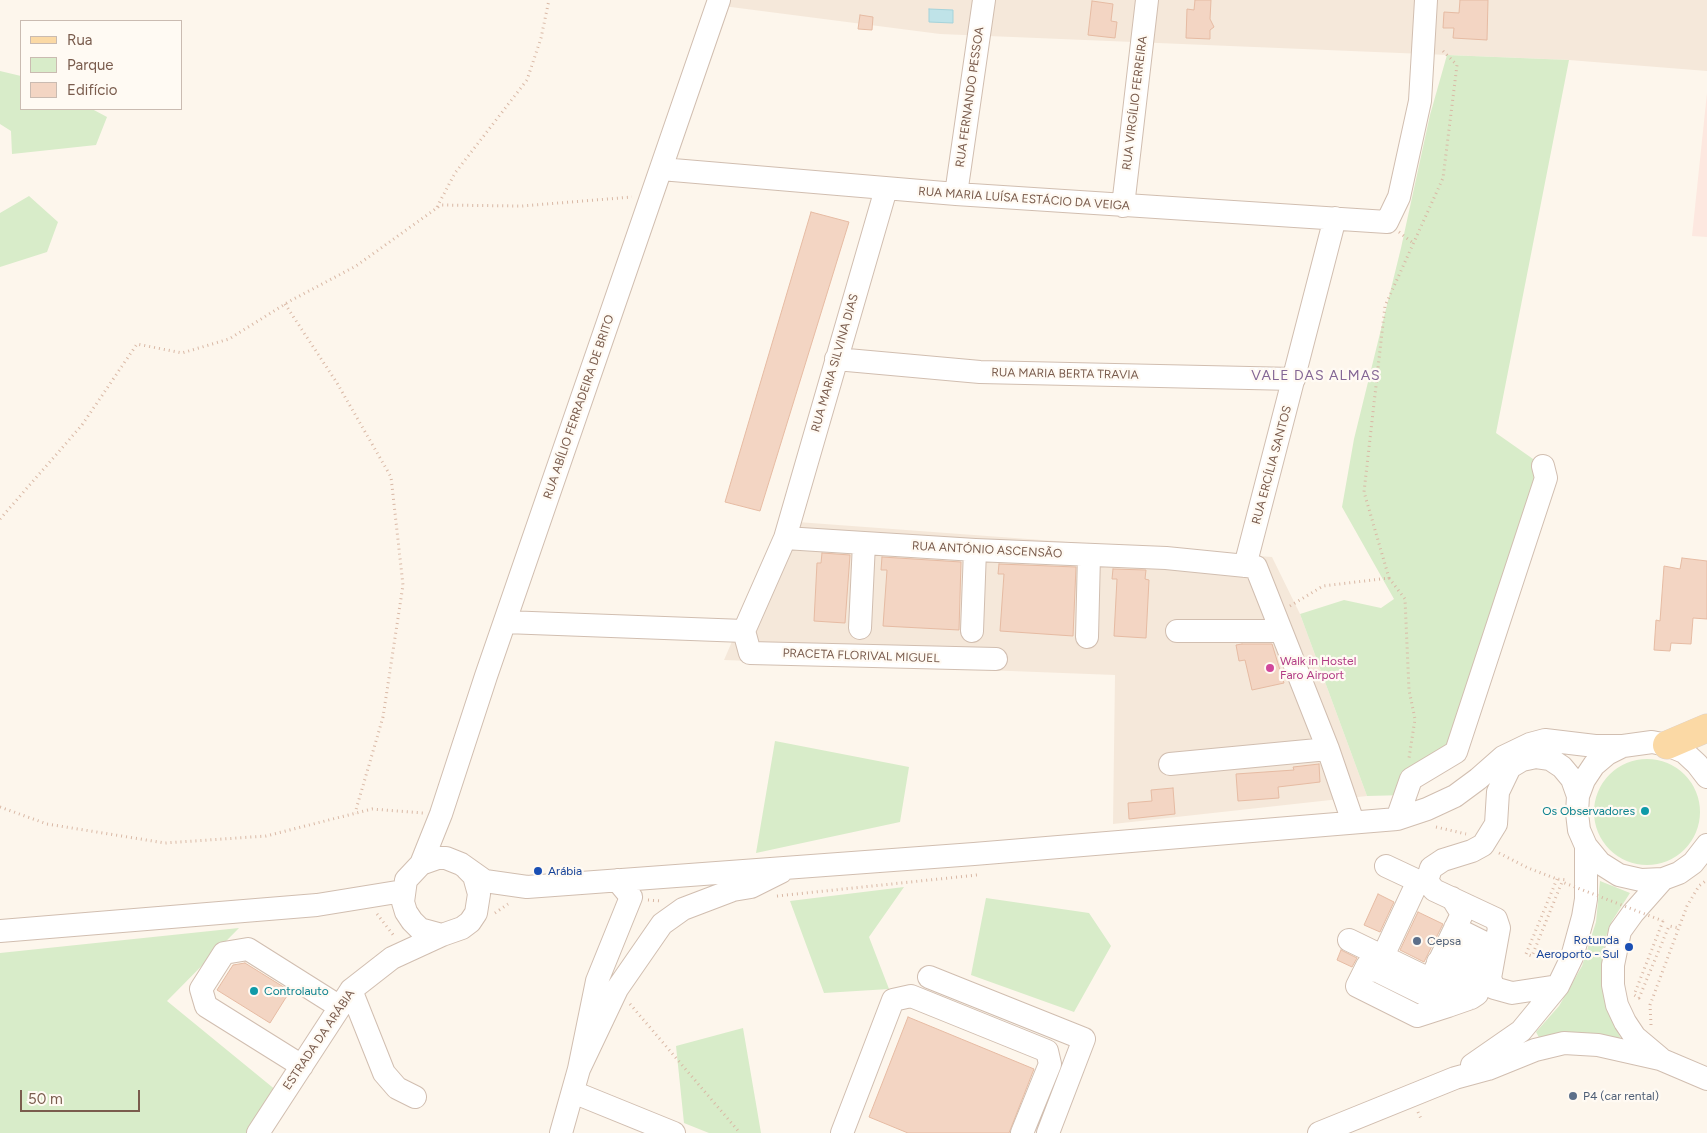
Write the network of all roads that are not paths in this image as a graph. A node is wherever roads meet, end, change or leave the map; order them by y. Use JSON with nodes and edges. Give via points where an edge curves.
{"nodes":[{"id":1,"x":719,"y":0,"type":"edge"},
{"id":2,"x":984,"y":0,"type":"edge"},
{"id":3,"x":1146,"y":0,"type":"edge"},
{"id":4,"x":1426,"y":0,"type":"edge"},
{"id":5,"x":661,"y":169,"type":"junction"},
{"id":6,"x":886,"y":189,"type":"junction"},
{"id":7,"x":956,"y":194,"type":"junction"},
{"id":8,"x":1123,"y":206,"type":"junction"},
{"id":9,"x":1335,"y":218,"type":"junction"},
{"id":10,"x":836,"y":359,"type":"junction"},
{"id":11,"x":1294,"y":379,"type":"junction"},
{"id":12,"x":1543,"y":466,"type":"dead end"},
{"id":13,"x":786,"y":538,"type":"junction"},
{"id":14,"x":864,"y":543,"type":"junction"},
{"id":15,"x":975,"y":550,"type":"junction"},
{"id":16,"x":1089,"y":555,"type":"junction"},
{"id":17,"x":1245,"y":566,"type":"junction"},
{"id":18,"x":505,"y":622,"type":"junction"},
{"id":19,"x":1278,"y":623,"type":"junction"},
{"id":20,"x":860,"y":628,"type":"dead end"},
{"id":21,"x":744,"y":630,"type":"junction"},
{"id":22,"x":1177,"y":630,"type":"dead end"},
{"id":23,"x":972,"y":631,"type":"dead end"},
{"id":24,"x":1087,"y":637,"type":"dead end"},
{"id":25,"x":996,"y":659,"type":"dead end"},
{"id":26,"x":1707,"y":728,"type":"edge"},
{"id":27,"x":1667,"y":745,"type":"junction"},
{"id":28,"x":1622,"y":746,"type":"junction"},
{"id":29,"x":1328,"y":749,"type":"junction"},
{"id":30,"x":1170,"y":764,"type":"dead end"},
{"id":31,"x":1510,"y":767,"type":"junction"},
{"id":32,"x":1707,"y":777,"type":"edge"},
{"id":33,"x":1478,"y":779,"type":"junction"},
{"id":34,"x":1578,"y":796,"type":"junction"},
{"id":35,"x":441,"y":814,"type":"junction"},
{"id":36,"x":1396,"y":819,"type":"junction"},
{"id":37,"x":1353,"y":822,"type":"junction"},
{"id":38,"x":1586,"y":846,"type":"junction"},
{"id":39,"x":1704,"y":862,"type":"edge"},
{"id":40,"x":420,"y":864,"type":"junction"},
{"id":41,"x":461,"y":865,"type":"junction"},
{"id":42,"x":1386,"y":866,"type":"dead end"},
{"id":43,"x":791,"y":867,"type":"junction"},
{"id":44,"x":1663,"y":879,"type":"junction"},
{"id":45,"x":616,"y":880,"type":"junction"},
{"id":46,"x":1423,"y":881,"type":"junction"},
{"id":47,"x":510,"y":886,"type":"junction"},
{"id":48,"x":1452,"y":898,"type":"junction"},
{"id":49,"x":407,"y":908,"type":"junction"},
{"id":50,"x":476,"y":913,"type":"junction"},
{"id":51,"x":0,"y":931,"type":"edge"},
{"id":52,"x":442,"y":935,"type":"junction"},
{"id":53,"x":1350,"y":940,"type":"dead end"},
{"id":54,"x":1442,"y":954,"type":"junction"},
{"id":55,"x":392,"y":958,"type":"junction"},
{"id":56,"x":1380,"y":964,"type":"junction"},
{"id":57,"x":1489,"y":974,"type":"junction"},
{"id":58,"x":929,"y":978,"type":"dead end"},
{"id":59,"x":1558,"y":986,"type":"junction"},
{"id":60,"x":346,"y":998,"type":"junction"},
{"id":61,"x":1448,"y":1006,"type":"junction"},
{"id":62,"x":1660,"y":1059,"type":"junction"},
{"id":63,"x":302,"y":1066,"type":"junction"},
{"id":64,"x":579,"y":1069,"type":"junction"},
{"id":65,"x":1455,"y":1078,"type":"junction"},
{"id":66,"x":1707,"y":1079,"type":"edge"},
{"id":67,"x":573,"y":1092,"type":"junction"},
{"id":68,"x":415,"y":1097,"type":"dead end"},
{"id":69,"x":1334,"y":1128,"type":"edge"},
{"id":70,"x":258,"y":1133,"type":"edge"},
{"id":71,"x":561,"y":1133,"type":"edge"},
{"id":72,"x":674,"y":1133,"type":"edge"},
{"id":73,"x":842,"y":1133,"type":"edge"},
{"id":74,"x":1022,"y":1133,"type":"edge"},
{"id":75,"x":1048,"y":1133,"type":"edge"},
{"id":76,"x":1306,"y":1133,"type":"edge"},
{"id":77,"x":1319,"y":1133,"type":"edge"}],
"edges":[{"from":1,"to":5,"type":"street","name":"RUA ABÍLIO FERRADEIRA DE BRITO"},
{"from":2,"to":7,"type":"street","name":"RUA FERNANDO PESSOA"},
{"from":3,"to":8,"type":"street","name":"RUA VIRGÍLIO FERREIRA"},
{"from":4,"to":9,"type":"street","name":"RUA MARIA LUÍSA ESTÁCIO DA VEIGA","via":[[1420,101],[1399,197],[1387,222]]},
{"from":5,"to":6,"type":"street","name":"RUA MARIA LUÍSA ESTÁCIO DA VEIGA"},
{"from":5,"to":18,"type":"street","name":"RUA ABÍLIO FERRADEIRA DE BRITO"},
{"from":6,"to":7,"type":"street","name":"RUA MARIA LUÍSA ESTÁCIO DA VEIGA"},
{"from":6,"to":10,"type":"street","name":"RUA MARIA SILVINA DIAS"},
{"from":7,"to":8,"type":"street","name":"RUA MARIA LUÍSA ESTÁCIO DA VEIGA"},
{"from":8,"to":9,"type":"street","name":"RUA MARIA LUÍSA ESTÁCIO DA VEIGA"},
{"from":9,"to":11,"type":"street","name":"RUA ERCÍLIA SANTOS"},
{"from":10,"to":11,"type":"street","name":"RUA MARIA BERTA TRAVIA","via":[[980,372]]},
{"from":10,"to":13,"type":"street","name":"RUA MARIA SILVINA DIAS"},
{"from":11,"to":17,"type":"street","name":"RUA ERCÍLIA SANTOS"},
{"from":12,"to":36,"type":"street","via":[[1546,478],[1456,752],[1411,779]]},
{"from":13,"to":14,"type":"street","name":"RUA ANTÓNIO ASCENSÃO"},
{"from":13,"to":21,"type":"street"},
{"from":14,"to":15,"type":"street","name":"RUA ANTÓNIO ASCENSÃO"},
{"from":14,"to":20,"type":"street"},
{"from":15,"to":16,"type":"street","name":"RUA ANTÓNIO ASCENSÃO"},
{"from":15,"to":23,"type":"street"},
{"from":16,"to":17,"type":"street","name":"RUA ANTÓNIO ASCENSÃO"},
{"from":16,"to":24,"type":"street"},
{"from":17,"to":19,"type":"street","via":[[1256,566]]},
{"from":18,"to":21,"type":"street"},
{"from":18,"to":35,"type":"street","name":"RUA ABÍLIO FERRADEIRA DE BRITO"},
{"from":19,"to":22,"type":"street"},
{"from":19,"to":29,"type":"street"},
{"from":21,"to":25,"type":"street","name":"PRACETA FLORIVAL MIGUEL","via":[[750,653]]},
{"from":26,"to":27,"type":"main road"},
{"from":27,"to":28,"type":"street","via":[[1652,742]]},
{"from":27,"to":32,"type":"street","via":[[1684,752]]},
{"from":28,"to":33,"type":"street","via":[[1545,740],[1515,750]]},
{"from":28,"to":34,"type":"street","via":[[1594,765]]},
{"from":29,"to":30,"type":"street"},
{"from":29,"to":37,"type":"street"},
{"from":31,"to":33,"type":"street"},
{"from":31,"to":34,"type":"street","via":[[1536,757],[1550,759],[1572,779]]},
{"from":31,"to":46,"type":"street","via":[[1498,792],[1496,824],[1483,845],[1443,860],[1431,868]]},
{"from":33,"to":36,"type":"street","via":[[1455,796]]},
{"from":34,"to":38,"type":"street","via":[[1576,813]]},
{"from":35,"to":40,"type":"street","name":"RUA ABÍLIO FERRADEIRA DE BRITO"},
{"from":35,"to":41,"type":"street"},
{"from":36,"to":37,"type":"street"},
{"from":37,"to":43,"type":"street"},
{"from":38,"to":44,"type":"street","via":[[1600,863],[1619,875],[1641,880]]},
{"from":38,"to":59,"type":"street","via":[[1583,917],[1572,957]]},
{"from":39,"to":44,"type":"street"},
{"from":40,"to":41,"type":"street","via":[[438,858]]},
{"from":40,"to":49,"type":"street","via":[[406,880]]},
{"from":41,"to":47,"type":"street","via":[[485,881]]},
{"from":41,"to":50,"type":"street","via":[[474,876],[479,894]]},
{"from":42,"to":46,"type":"street"},
{"from":43,"to":45,"type":"street"},
{"from":43,"to":64,"type":"street","via":[[751,887],[732,890],[673,915],[647,943],[617,989]]},
{"from":44,"to":62,"type":"street","via":[[1620,931],[1613,965],[1614,992],[1625,1022],[1635,1037]]},
{"from":45,"to":47,"type":"street"},
{"from":45,"to":64,"type":"street","via":[[631,897],[597,981]]},
{"from":46,"to":48,"type":"street"},
{"from":46,"to":56,"type":"street"},
{"from":47,"to":50,"type":"street"},
{"from":48,"to":54,"type":"street","via":[[1462,914]]},
{"from":48,"to":57,"type":"street","via":[[1496,919],[1499,928]]},
{"from":49,"to":51,"type":"street","via":[[317,905]]},
{"from":49,"to":52,"type":"street","via":[[420,929]]},
{"from":49,"to":55,"type":"street","via":[[401,946]]},
{"from":50,"to":52,"type":"street","via":[[462,928]]},
{"from":52,"to":55,"type":"street"},
{"from":53,"to":56,"type":"street"},
{"from":54,"to":56,"type":"street"},
{"from":54,"to":57,"type":"street","via":[[1467,976]]},
{"from":54,"to":57,"type":"street","via":[[1483,942]]},
{"from":54,"to":61,"type":"street"},
{"from":55,"to":60,"type":"street","name":"ESTRADA DA ARÁBIA"},
{"from":56,"to":61,"type":"street","via":[[1367,966],[1357,986],[1417,1016]]},
{"from":57,"to":59,"type":"street","via":[[1512,993]]},
{"from":57,"to":61,"type":"street"},
{"from":58,"to":75,"type":"street","via":[[1084,1039]]},
{"from":59,"to":65,"type":"street","via":[[1521,1031]]},
{"from":60,"to":63,"type":"street","name":"ESTRADA DA ARÁBIA"},
{"from":60,"to":63,"type":"street","via":[[248,949],[224,953],[201,989],[206,1006]]},
{"from":60,"to":68,"type":"street","via":[[384,1073],[396,1088]]},
{"from":62,"to":65,"type":"street","via":[[1598,1044],[1564,1044],[1535,1050]]},
{"from":62,"to":66,"type":"street"},
{"from":63,"to":70,"type":"street","name":"ESTRADA DA ARÁBIA"},
{"from":64,"to":67,"type":"street"},
{"from":65,"to":69,"type":"street"},
{"from":67,"to":71,"type":"street"},
{"from":67,"to":72,"type":"street"},
{"from":69,"to":76,"type":"street"},
{"from":69,"to":77,"type":"street"},
{"from":73,"to":74,"type":"street","via":[[893,1000],[910,996],[1047,1051],[1050,1064]]}]}
